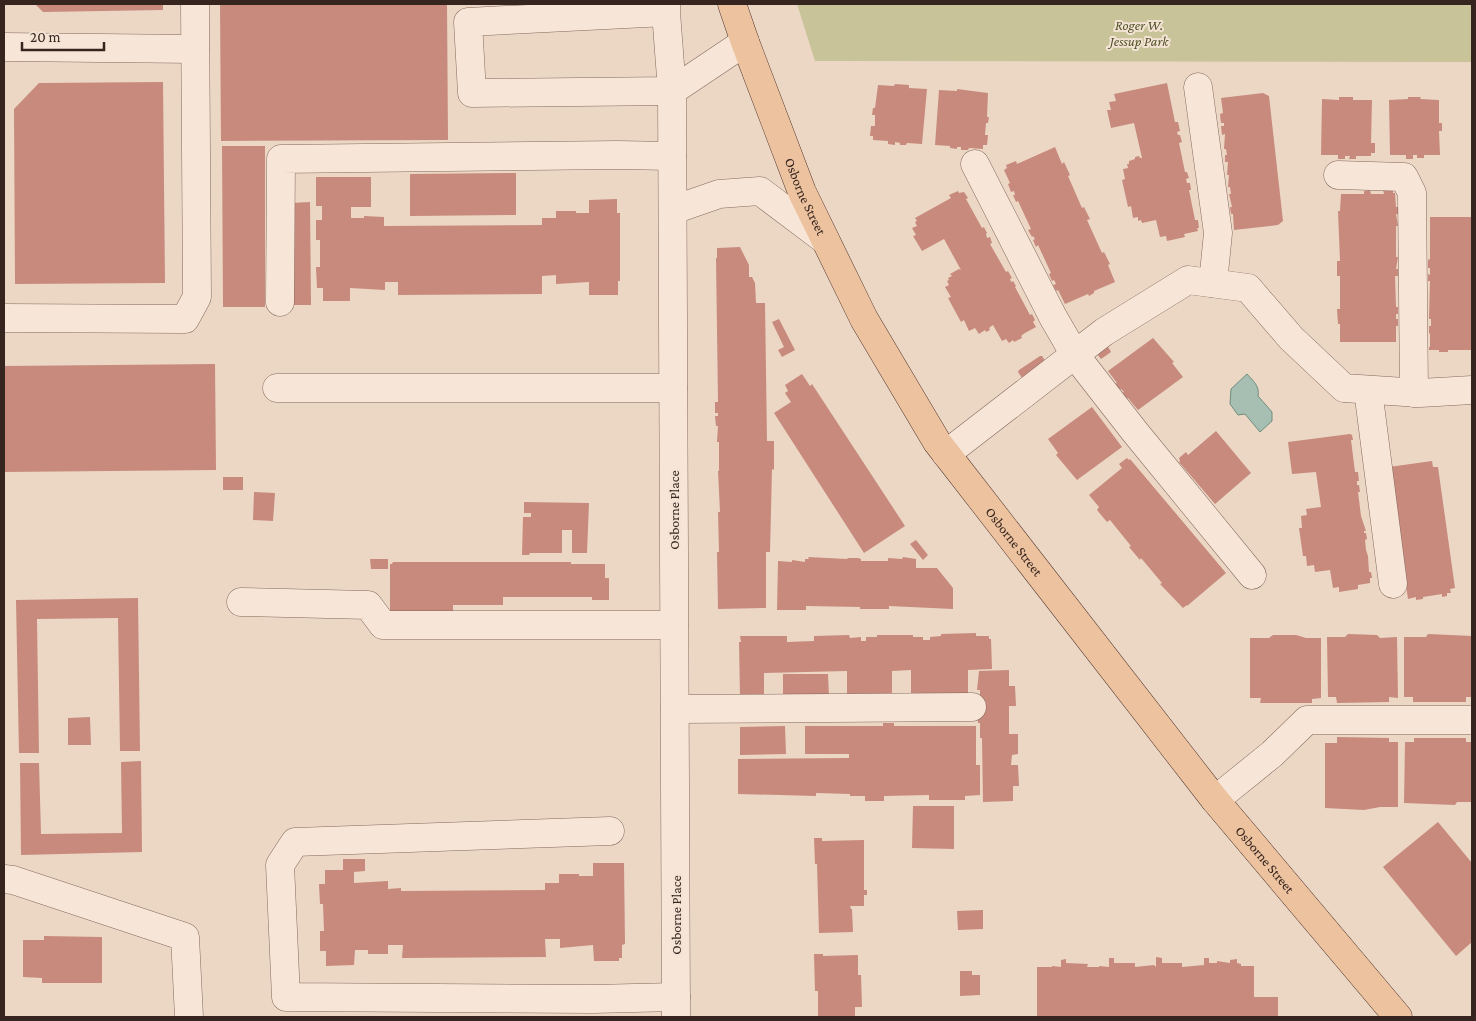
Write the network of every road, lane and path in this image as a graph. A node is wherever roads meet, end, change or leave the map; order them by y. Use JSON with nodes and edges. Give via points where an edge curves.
{"nodes":[{"id":1,"x":195,"y":4,"type":"edge"},
{"id":2,"x":732,"y":4,"type":"edge"},
{"id":3,"x":666,"y":8,"type":"edge"},
{"id":4,"x":744,"y":42,"type":"junction"},
{"id":5,"x":4,"y":47,"type":"edge"},
{"id":6,"x":195,"y":49,"type":"junction"},
{"id":7,"x":1198,"y":86,"type":"dead end"},
{"id":8,"x":672,"y":91,"type":"junction"},
{"id":9,"x":672,"y":156,"type":"junction"},
{"id":10,"x":975,"y":164,"type":"dead end"},
{"id":11,"x":1338,"y":175,"type":"dead end"},
{"id":12,"x":672,"y":210,"type":"junction"},
{"id":13,"x":825,"y":240,"type":"junction"},
{"id":14,"x":1213,"y":283,"type":"junction"},
{"id":15,"x":280,"y":302,"type":"dead end"},
{"id":16,"x":4,"y":318,"type":"edge"},
{"id":17,"x":1075,"y":355,"type":"junction"},
{"id":18,"x":277,"y":388,"type":"dead end"},
{"id":19,"x":674,"y":388,"type":"junction"},
{"id":20,"x":1368,"y":390,"type":"junction"},
{"id":21,"x":1472,"y":390,"type":"edge"},
{"id":22,"x":1414,"y":393,"type":"junction"},
{"id":23,"x":946,"y":454,"type":"junction"},
{"id":24,"x":1252,"y":575,"type":"dead end"},
{"id":25,"x":1393,"y":584,"type":"dead end"},
{"id":26,"x":241,"y":602,"type":"dead end"},
{"id":27,"x":674,"y":625,"type":"junction"},
{"id":28,"x":972,"y":707,"type":"dead end"},
{"id":29,"x":675,"y":709,"type":"junction"},
{"id":30,"x":1472,"y":720,"type":"edge"},
{"id":31,"x":1215,"y":800,"type":"junction"},
{"id":32,"x":610,"y":831,"type":"dead end"},
{"id":33,"x":4,"y":879,"type":"edge"},
{"id":34,"x":286,"y":1007,"type":"edge"},
{"id":35,"x":676,"y":1007,"type":"edge"},
{"id":36,"x":189,"y":1017,"type":"edge"},
{"id":37,"x":1398,"y":1017,"type":"edge"}],
"edges":[{"from":1,"to":6,"type":"street"},
{"from":2,"to":4,"type":"main road","name":"Osborne Street"},
{"from":3,"to":8,"type":"street","name":"Osborne Place"},
{"from":3,"to":8,"type":"street","via":[[468,22],[472,94]]},
{"from":4,"to":8,"type":"street"},
{"from":4,"to":13,"type":"main road","name":"Osborne Street","via":[[802,192]]},
{"from":5,"to":6,"type":"street"},
{"from":6,"to":16,"type":"street","via":[[197,297],[185,319]]},
{"from":7,"to":14,"type":"street","via":[[1218,233]]},
{"from":8,"to":9,"type":"street","name":"Osborne Place"},
{"from":9,"to":12,"type":"street","name":"Osborne Place"},
{"from":9,"to":15,"type":"street","via":[[281,159]]},
{"from":10,"to":17,"type":"street"},
{"from":11,"to":22,"type":"street","via":[[1404,177],[1412,193]]},
{"from":12,"to":13,"type":"street","via":[[719,194],[760,192]]},
{"from":12,"to":19,"type":"street","name":"Osborne Place"},
{"from":13,"to":23,"type":"main road","name":"Osborne Street","via":[[864,319]]},
{"from":14,"to":17,"type":"street","via":[[1188,280],[1104,332]]},
{"from":14,"to":20,"type":"street","via":[[1248,288],[1291,338],[1344,388]]},
{"from":17,"to":23,"type":"street"},
{"from":17,"to":24,"type":"street"},
{"from":18,"to":19,"type":"street"},
{"from":19,"to":27,"type":"street","name":"Osborne Place"},
{"from":20,"to":22,"type":"street"},
{"from":20,"to":25,"type":"street"},
{"from":21,"to":22,"type":"street"},
{"from":23,"to":31,"type":"main road","name":"Osborne Street"},
{"from":26,"to":27,"type":"street","via":[[368,605],[383,625]]},
{"from":27,"to":29,"type":"street","name":"Osborne Place"},
{"from":28,"to":29,"type":"street"},
{"from":29,"to":35,"type":"street","name":"Osborne Place"},
{"from":30,"to":31,"type":"street","via":[[1307,720],[1272,754]]},
{"from":31,"to":37,"type":"main road","name":"Osborne Street"},
{"from":32,"to":34,"type":"street","via":[[295,842],[280,865]]},
{"from":33,"to":36,"type":"street","via":[[185,937]]},
{"from":34,"to":35,"type":"street","via":[[593,999]]}]}
